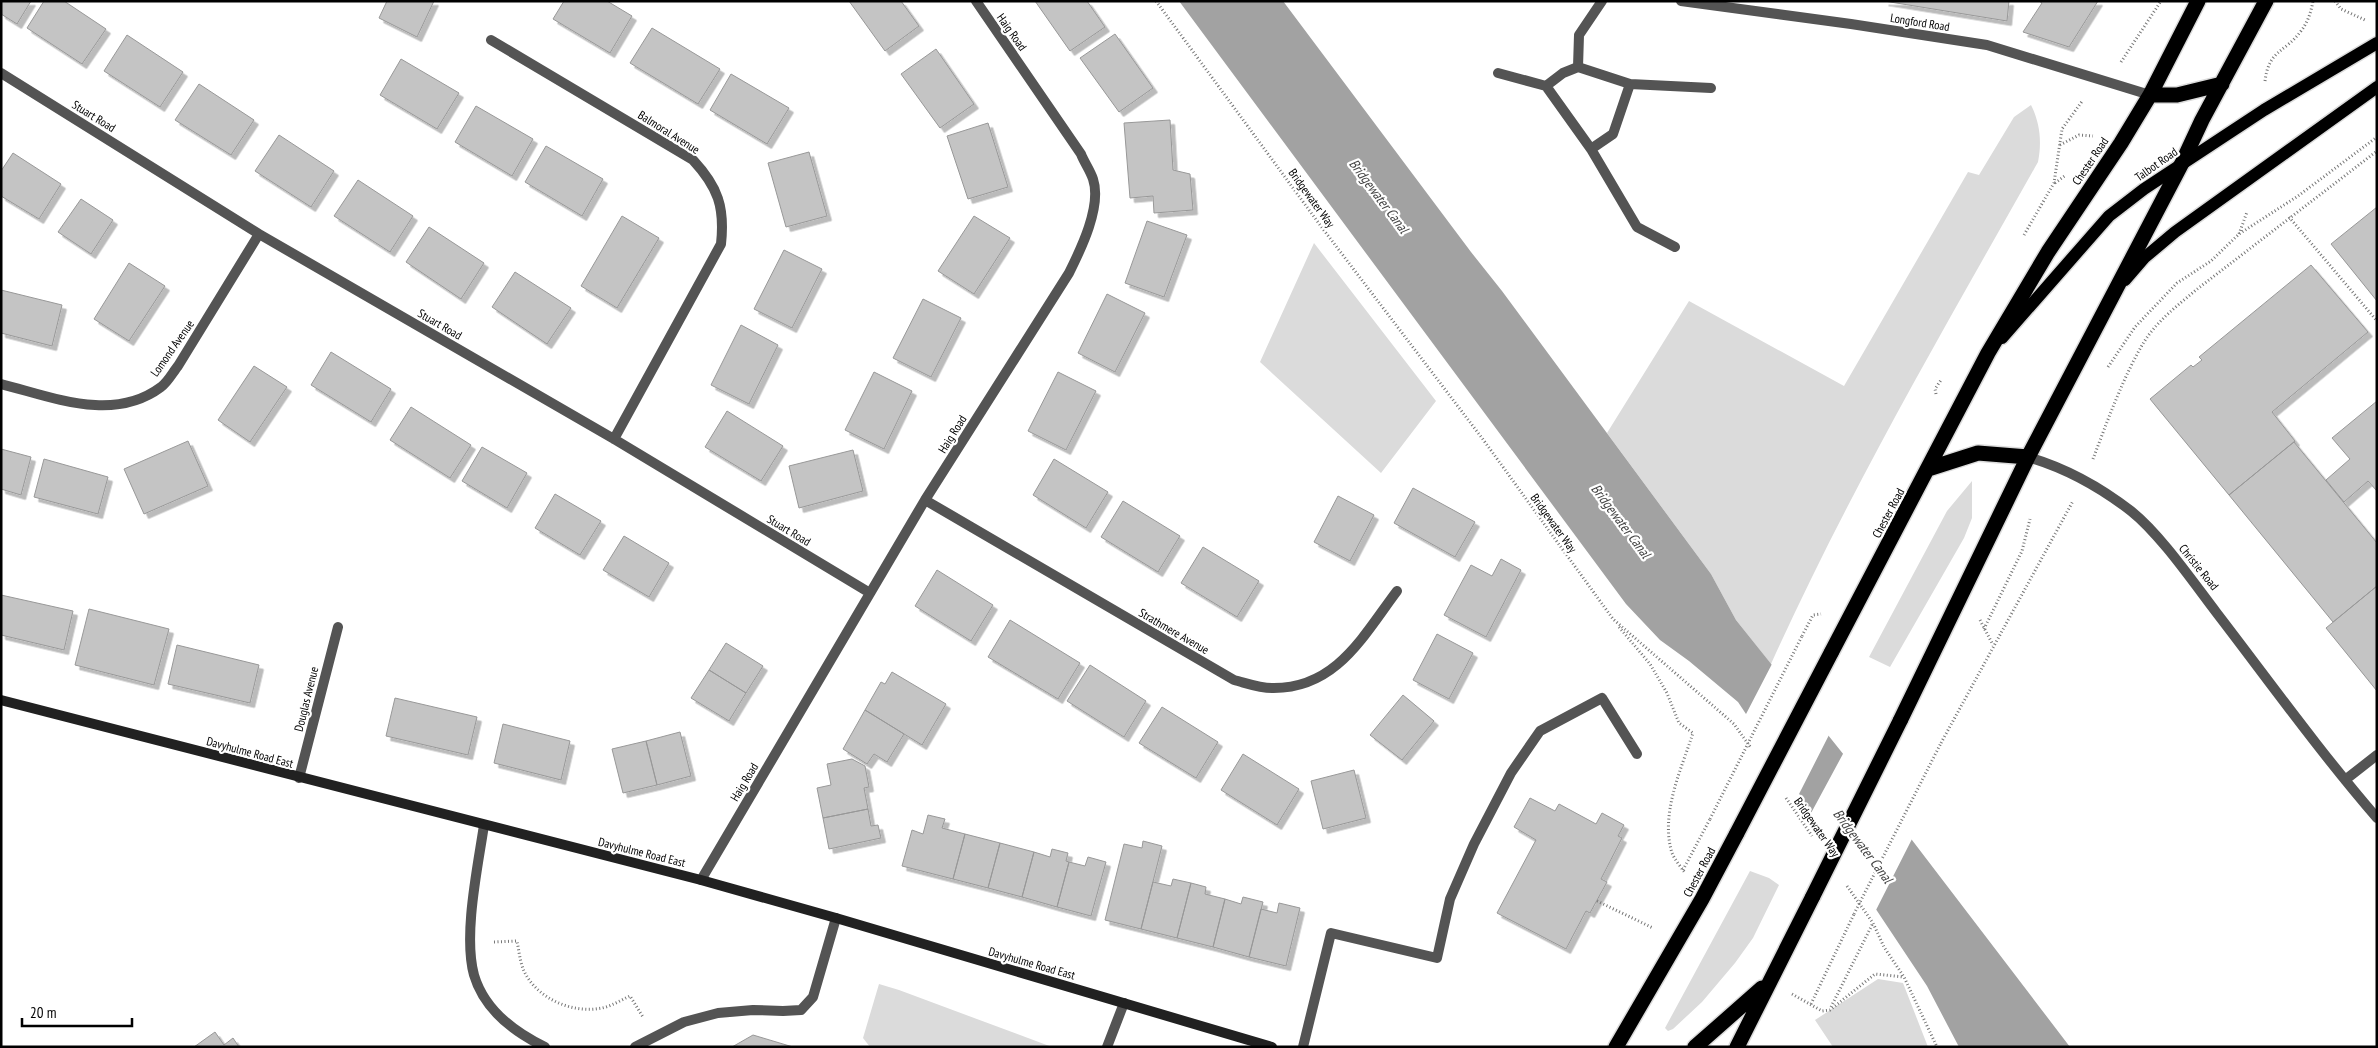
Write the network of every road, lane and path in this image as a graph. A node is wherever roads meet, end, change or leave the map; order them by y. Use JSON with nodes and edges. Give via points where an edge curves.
{"nodes":[{"id":1,"x":976,"y":1,"type":"edge"},
{"id":2,"x":1156,"y":1,"type":"edge"},
{"id":3,"x":1602,"y":1,"type":"edge"},
{"id":4,"x":1681,"y":1,"type":"edge"},
{"id":5,"x":2198,"y":1,"type":"edge"},
{"id":6,"x":2266,"y":1,"type":"edge"},
{"id":7,"x":2334,"y":1,"type":"edge"},
{"id":8,"x":1695,"y":2,"type":"edge"},
{"id":9,"x":2372,"y":22,"type":"dead end"},
{"id":10,"x":491,"y":40,"type":"dead end"},
{"id":11,"x":2377,"y":43,"type":"edge"},
{"id":12,"x":1578,"y":67,"type":"junction"},
{"id":13,"x":1,"y":73,"type":"edge"},
{"id":14,"x":1498,"y":73,"type":"dead end"},
{"id":15,"x":1630,"y":84,"type":"junction"},
{"id":16,"x":2222,"y":84,"type":"junction"},
{"id":17,"x":1546,"y":86,"type":"junction"},
{"id":18,"x":1711,"y":88,"type":"dead end"},
{"id":19,"x":2377,"y":88,"type":"edge"},
{"id":20,"x":2150,"y":95,"type":"junction"},
{"id":21,"x":2377,"y":137,"type":"edge"},
{"id":22,"x":1591,"y":149,"type":"junction"},
{"id":23,"x":2377,"y":152,"type":"edge"},
{"id":24,"x":2182,"y":163,"type":"junction"},
{"id":25,"x":2289,"y":217,"type":"junction"},
{"id":26,"x":259,"y":234,"type":"junction"},
{"id":27,"x":1675,"y":248,"type":"dead end"},
{"id":28,"x":2113,"y":293,"type":"junction"},
{"id":29,"x":2377,"y":321,"type":"edge"},
{"id":30,"x":1988,"y":353,"type":"junction"},
{"id":31,"x":2107,"y":368,"type":"dead end"},
{"id":32,"x":1,"y":384,"type":"edge"},
{"id":33,"x":614,"y":439,"type":"junction"},
{"id":34,"x":2101,"y":439,"type":"dead end"},
{"id":35,"x":2028,"y":457,"type":"junction"},
{"id":36,"x":1928,"y":469,"type":"junction"},
{"id":37,"x":924,"y":500,"type":"junction"},
{"id":38,"x":2069,"y":508,"type":"dead end"},
{"id":39,"x":2031,"y":515,"type":"dead end"},
{"id":40,"x":1396,"y":591,"type":"dead end"},
{"id":41,"x":870,"y":593,"type":"junction"},
{"id":42,"x":1813,"y":615,"type":"dead end"},
{"id":43,"x":1612,"y":619,"type":"junction"},
{"id":44,"x":338,"y":627,"type":"dead end"},
{"id":45,"x":1994,"y":646,"type":"junction"},
{"id":46,"x":1,"y":700,"type":"edge"},
{"id":47,"x":1636,"y":754,"type":"dead end"},
{"id":48,"x":2377,"y":755,"type":"edge"},
{"id":49,"x":1756,"y":756,"type":"dead end"},
{"id":50,"x":299,"y":778,"type":"junction"},
{"id":51,"x":2345,"y":780,"type":"junction"},
{"id":52,"x":1784,"y":796,"type":"dead end"},
{"id":53,"x":2377,"y":818,"type":"edge"},
{"id":54,"x":484,"y":825,"type":"junction"},
{"id":55,"x":1818,"y":843,"type":"dead end"},
{"id":56,"x":700,"y":880,"type":"junction"},
{"id":57,"x":1845,"y":883,"type":"dead end"},
{"id":58,"x":1597,"y":900,"type":"dead end"},
{"id":59,"x":836,"y":918,"type":"junction"},
{"id":60,"x":1873,"y":923,"type":"junction"},
{"id":61,"x":1653,"y":928,"type":"dead end"},
{"id":62,"x":471,"y":942,"type":"junction"},
{"id":63,"x":1904,"y":977,"type":"junction"},
{"id":64,"x":1769,"y":982,"type":"junction"},
{"id":65,"x":1124,"y":1003,"type":"junction"},
{"id":66,"x":1830,"y":1010,"type":"junction"},
{"id":67,"x":655,"y":1037,"type":"junction"},
{"id":68,"x":545,"y":1047,"type":"edge"},
{"id":69,"x":635,"y":1047,"type":"edge"},
{"id":70,"x":1107,"y":1047,"type":"edge"},
{"id":71,"x":1272,"y":1047,"type":"edge"},
{"id":72,"x":1303,"y":1047,"type":"edge"},
{"id":73,"x":1616,"y":1047,"type":"edge"},
{"id":74,"x":1695,"y":1047,"type":"edge"},
{"id":75,"x":1737,"y":1047,"type":"edge"},
{"id":76,"x":1938,"y":1047,"type":"edge"}],
"edges":[{"from":1,"to":37,"type":"street","name":"Haig Road","via":[[1080,154],[1094,180],[1094,211],[1069,273]]},
{"from":2,"to":43,"type":"path","name":"Bridgewater Way","via":[[1482,438]]},
{"from":3,"to":12,"type":"street","via":[[1579,36]]},
{"from":4,"to":8,"type":"street","name":"Longford Road"},
{"from":5,"to":20,"type":"highway","name":"Chester Road"},
{"from":6,"to":16,"type":"highway"},
{"from":7,"to":9,"type":"path","via":[[2341,9]]},
{"from":8,"to":20,"type":"street","name":"Longford Road","via":[[1987,45]]},
{"from":10,"to":33,"type":"street","name":"Balmoral Avenue","via":[[693,160],[718,193],[723,222],[720,244]]},
{"from":11,"to":24,"type":"main road","name":"Talbot Road"},
{"from":12,"to":15,"type":"street"},
{"from":12,"to":17,"type":"street"},
{"from":13,"to":26,"type":"street","name":"Stuart Road"},
{"from":14,"to":17,"type":"street"},
{"from":15,"to":18,"type":"street"},
{"from":15,"to":22,"type":"street","via":[[1613,134]]},
{"from":16,"to":20,"type":"highway","via":[[2177,95]]},
{"from":16,"to":24,"type":"highway"},
{"from":17,"to":22,"type":"street"},
{"from":19,"to":28,"type":"main road","via":[[2175,232],[2144,258]]},
{"from":20,"to":30,"type":"highway","name":"Chester Road","via":[[2048,252]]},
{"from":21,"to":31,"type":"path","via":[[2298,196],[2239,234],[2211,261],[2177,283],[2135,327]]},
{"from":22,"to":27,"type":"street","via":[[1636,227]]},
{"from":23,"to":25,"type":"path"},
{"from":24,"to":28,"type":"highway"},
{"from":24,"to":30,"type":"main road","name":"Talbot Road","via":[[2109,216]]},
{"from":25,"to":29,"type":"path"},
{"from":25,"to":34,"type":"path","via":[[2167,314],[2145,341]]},
{"from":26,"to":32,"type":"street","name":"Lomond Avenue","via":[[178,366],[162,386],[140,400],[113,406],[89,406]]},
{"from":26,"to":33,"type":"street","name":"Stuart Road"},
{"from":28,"to":35,"type":"highway"},
{"from":30,"to":36,"type":"highway","name":"Chester Road"},
{"from":33,"to":41,"type":"street","name":"Stuart Road"},
{"from":35,"to":36,"type":"highway","name":"Christie Road","via":[[1978,453]]},
{"from":35,"to":51,"type":"street","name":"Christie Road","via":[[2053,464],[2084,480],[2132,512],[2195,585]]},
{"from":35,"to":64,"type":"highway","bridge":true},
{"from":36,"to":73,"type":"highway","name":"Chester Road","bridge":true,"via":[[1702,899]]},
{"from":37,"to":40,"type":"street","name":"Strathmere Avenue","via":[[1234,680],[1271,688],[1296,686],[1319,679],[1344,660]]},
{"from":37,"to":41,"type":"street","name":"Haig Road"},
{"from":38,"to":45,"type":"path"},
{"from":39,"to":45,"type":"path","via":[[2022,552],[1984,629]]},
{"from":41,"to":56,"type":"street","name":"Haig Road"},
{"from":42,"to":43,"type":"path","bridge":true,"via":[[1683,870],[1672,854],[1668,820],[1693,733],[1679,723],[1650,664]]},
{"from":43,"to":49,"type":"path","name":"Bridgewater Way","via":[[1734,724]]},
{"from":44,"to":50,"type":"street","name":"Douglas Avenue"},
{"from":45,"to":66,"type":"path","bridge":true,"via":[[1941,743],[1811,1004],[1822,1011]]},
{"from":46,"to":50,"type":"street","name":"Davyhulme Road East"},
{"from":47,"to":72,"type":"street","via":[[1602,698],[1540,730],[1511,773],[1474,844],[1450,899],[1437,958],[1331,933]]},
{"from":48,"to":51,"type":"street"},
{"from":50,"to":54,"type":"street","name":"Davyhulme Road East"},
{"from":51,"to":53,"type":"street","name":"Christie Road"},
{"from":52,"to":55,"type":"path","name":"Bridgewater Way"},
{"from":54,"to":56,"type":"street","name":"Davyhulme Road East"},
{"from":54,"to":62,"type":"street","via":[[471,919]]},
{"from":56,"to":59,"type":"street","name":"Davyhulme Road East"},
{"from":57,"to":60,"type":"path"},
{"from":58,"to":61,"type":"path"},
{"from":59,"to":65,"type":"street","name":"Davyhulme Road East"},
{"from":59,"to":67,"type":"street","via":[[813,997],[800,1010],[718,1013],[684,1022]]},
{"from":60,"to":63,"type":"path"},
{"from":60,"to":66,"type":"path"},
{"from":62,"to":67,"type":"path","via":[[516,941],[530,981],[569,1008],[603,1008],[630,996]]},
{"from":62,"to":68,"type":"street","via":[[474,975],[493,1010],[523,1036]]},
{"from":63,"to":66,"type":"path","via":[[1875,974]]},
{"from":63,"to":76,"type":"path"},
{"from":64,"to":74,"type":"highway"},
{"from":64,"to":75,"type":"highway"},
{"from":65,"to":70,"type":"street"},
{"from":65,"to":71,"type":"street","name":"Davyhulme Road East"},
{"from":67,"to":69,"type":"street"}]}
